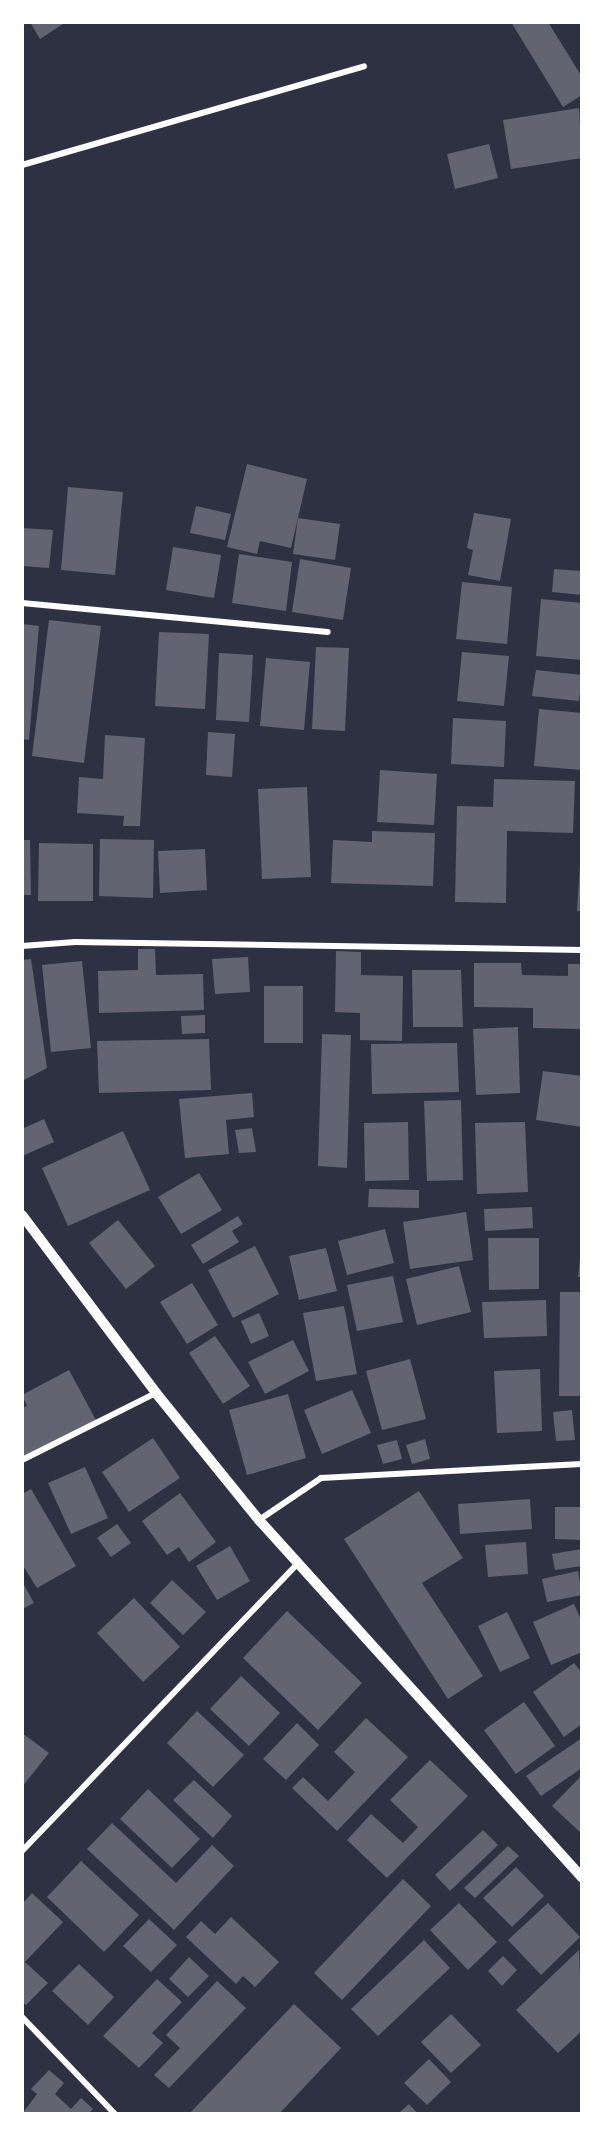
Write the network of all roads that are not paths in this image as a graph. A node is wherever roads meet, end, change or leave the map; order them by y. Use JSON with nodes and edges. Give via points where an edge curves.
{"nodes":[{"id":1,"x":364,"y":66,"type":"dead end"},
{"id":2,"x":22,"y":165,"type":"edge"},
{"id":3,"x":22,"y":603,"type":"edge"},
{"id":4,"x":328,"y":632,"type":"dead end"},
{"id":5,"x":22,"y":946,"type":"edge"},
{"id":6,"x":582,"y":950,"type":"edge"},
{"id":7,"x":22,"y":1215,"type":"edge"},
{"id":8,"x":156,"y":1394,"type":"junction"},
{"id":9,"x":22,"y":1460,"type":"edge"},
{"id":10,"x":582,"y":1464,"type":"edge"},
{"id":11,"x":259,"y":1520,"type":"junction"},
{"id":12,"x":297,"y":1564,"type":"junction"},
{"id":13,"x":22,"y":1851,"type":"edge"},
{"id":14,"x":582,"y":1878,"type":"edge"},
{"id":15,"x":22,"y":2016,"type":"edge"},
{"id":16,"x":115,"y":2114,"type":"edge"}],
"edges":[{"from":1,"to":2,"type":"street"},
{"from":3,"to":4,"type":"street"},
{"from":5,"to":6,"type":"street","via":[[75,942]]},
{"from":7,"to":8,"type":"street"},
{"from":8,"to":9,"type":"street"},
{"from":8,"to":11,"type":"street"},
{"from":10,"to":11,"type":"street","via":[[321,1478]]},
{"from":11,"to":12,"type":"street"},
{"from":12,"to":13,"type":"street"},
{"from":12,"to":14,"type":"street"},
{"from":15,"to":16,"type":"street"}]}
